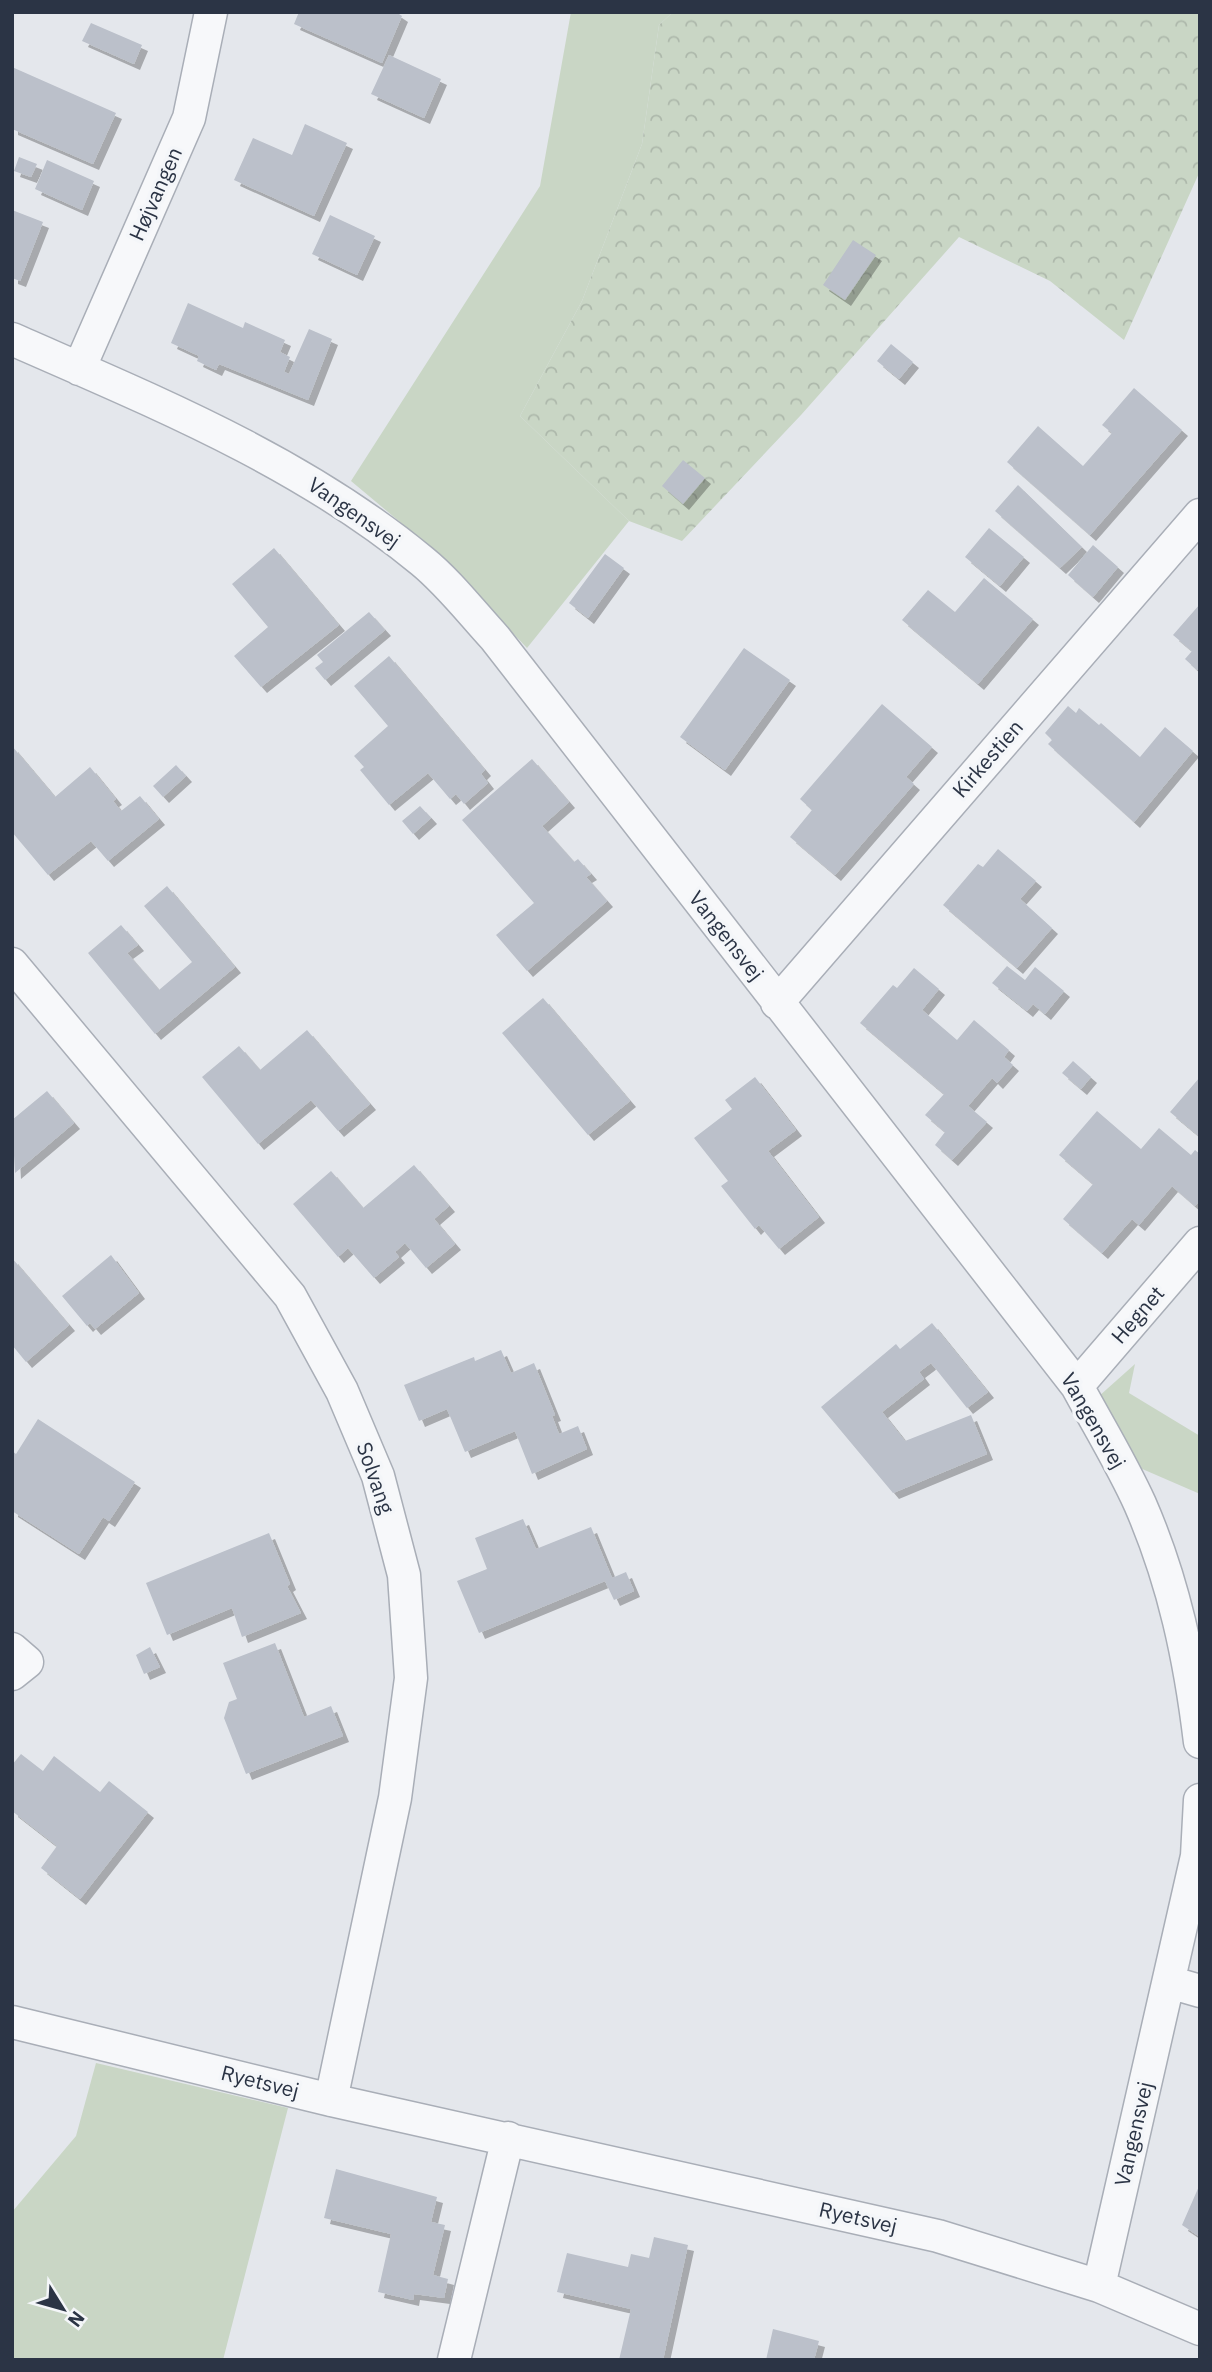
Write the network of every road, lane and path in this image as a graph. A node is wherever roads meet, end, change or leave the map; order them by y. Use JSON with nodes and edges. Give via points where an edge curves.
{"nodes":[{"id":1,"x":211,"y":12,"type":"edge"},
{"id":2,"x":12,"y":340,"type":"edge"},
{"id":3,"x":79,"y":369,"type":"junction"},
{"id":4,"x":1200,"y":515,"type":"edge"},
{"id":5,"x":12,"y":964,"type":"edge"},
{"id":6,"x":777,"y":1003,"type":"junction"},
{"id":7,"x":1200,"y":1243,"type":"edge"},
{"id":8,"x":1077,"y":1386,"type":"junction"},
{"id":9,"x":12,"y":1649,"type":"edge"},
{"id":10,"x":12,"y":1674,"type":"edge"},
{"id":11,"x":1200,"y":1742,"type":"edge"},
{"id":12,"x":1200,"y":1800,"type":"edge"},
{"id":13,"x":1169,"y":1982,"type":"junction"},
{"id":14,"x":1200,"y":1991,"type":"edge"},
{"id":15,"x":12,"y":2022,"type":"edge"},
{"id":16,"x":331,"y":2100,"type":"junction"},
{"id":17,"x":508,"y":2138,"type":"junction"},
{"id":18,"x":1099,"y":2286,"type":"junction"},
{"id":19,"x":1200,"y":2329,"type":"edge"},
{"id":20,"x":454,"y":2360,"type":"edge"}],
"edges":[{"from":1,"to":3,"type":"street","name":"Højvangen","via":[[189,118]]},
{"from":2,"to":3,"type":"street","name":"Vangensvej"},
{"from":3,"to":6,"type":"street","name":"Vangensvej","via":[[262,453],[344,503],[424,562],[495,638]]},
{"from":4,"to":6,"type":"street","name":"Kirkestien"},
{"from":5,"to":16,"type":"street","name":"Solvang","via":[[290,1296],[342,1391],[378,1476],[404,1575],[411,1678],[395,1798]]},
{"from":6,"to":8,"type":"street","name":"Vangensvej"},
{"from":7,"to":8,"type":"street","name":"Hegnet"},
{"from":8,"to":11,"type":"street","name":"Vangensvej","via":[[1139,1503],[1168,1577],[1190,1663]]},
{"from":9,"to":10,"type":"street","via":[[27,1662]]},
{"from":12,"to":13,"type":"street","name":"Vangensvej","via":[[1198,1856]]},
{"from":13,"to":14,"type":"street"},
{"from":13,"to":18,"type":"street","name":"Vangensvej"},
{"from":15,"to":16,"type":"street","name":"Ryetsvej"},
{"from":16,"to":17,"type":"street","name":"Ryetsvej"},
{"from":17,"to":18,"type":"street","name":"Ryetsvej","via":[[938,2236]]},
{"from":17,"to":20,"type":"street"},
{"from":18,"to":19,"type":"street","name":"Ryetsvej"}]}
